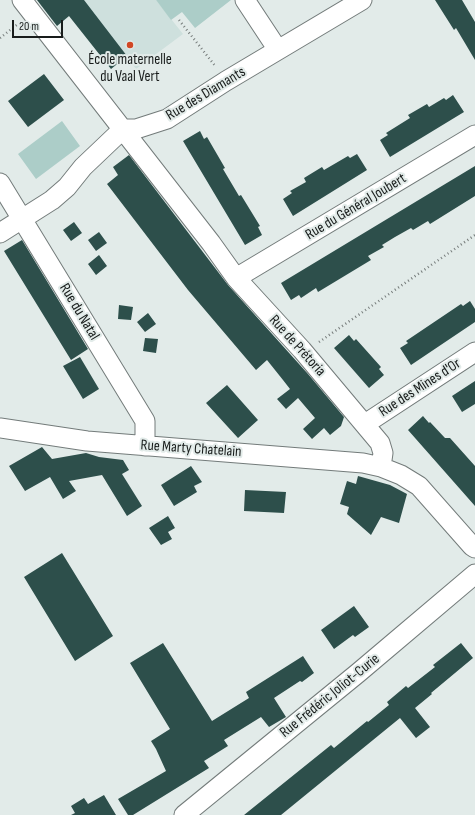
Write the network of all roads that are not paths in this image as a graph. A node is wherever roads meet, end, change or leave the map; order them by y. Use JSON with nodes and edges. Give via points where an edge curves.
{"nodes":[{"id":1,"x":245,"y":0,"type":"edge"},
{"id":2,"x":362,"y":0,"type":"edge"},
{"id":3,"x":27,"y":6,"type":"edge"},
{"id":4,"x":278,"y":50,"type":"junction"},
{"id":5,"x":123,"y":130,"type":"junction"},
{"id":6,"x":475,"y":136,"type":"edge"},
{"id":7,"x":0,"y":183,"type":"edge"},
{"id":8,"x":23,"y":219,"type":"junction"},
{"id":9,"x":0,"y":233,"type":"edge"},
{"id":10,"x":236,"y":278,"type":"junction"},
{"id":11,"x":475,"y":352,"type":"edge"},
{"id":12,"x":365,"y":424,"type":"junction"},
{"id":13,"x":0,"y":428,"type":"edge"},
{"id":14,"x":145,"y":446,"type":"junction"},
{"id":15,"x":381,"y":467,"type":"junction"},
{"id":16,"x":475,"y":548,"type":"edge"},
{"id":17,"x":475,"y":574,"type":"edge"},
{"id":18,"x":184,"y":815,"type":"edge"}],
"edges":[{"from":1,"to":4,"type":"street"},
{"from":2,"to":4,"type":"street","name":"Rue des Diamants"},
{"from":3,"to":5,"type":"street","name":"Rue de Prétoria"},
{"from":4,"to":5,"type":"street","name":"Rue des Diamants","via":[[167,119],[136,129]]},
{"from":5,"to":8,"type":"street","via":[[83,167],[67,187]]},
{"from":5,"to":10,"type":"street","name":"Rue de Prétoria"},
{"from":6,"to":10,"type":"street","name":"Rue du Général Joubert"},
{"from":7,"to":8,"type":"street","name":"Rue du Natal"},
{"from":8,"to":9,"type":"street"},
{"from":8,"to":14,"type":"street","name":"Rue du Natal","via":[[144,421]]},
{"from":10,"to":12,"type":"street","name":"Rue de Prétoria"},
{"from":11,"to":12,"type":"street","name":"Rue des Mines d'Or"},
{"from":12,"to":15,"type":"street","name":"Rue de Prétoria","via":[[380,443],[383,453]]},
{"from":13,"to":14,"type":"street","name":"Rue Marty Chatelain","via":[[87,441]]},
{"from":14,"to":15,"type":"street","name":"Rue Marty Chatelain","via":[[363,462]]},
{"from":15,"to":16,"type":"street","via":[[419,486]]},
{"from":17,"to":18,"type":"street","name":"Rue Frédéric Joliot-Curie"}]}
